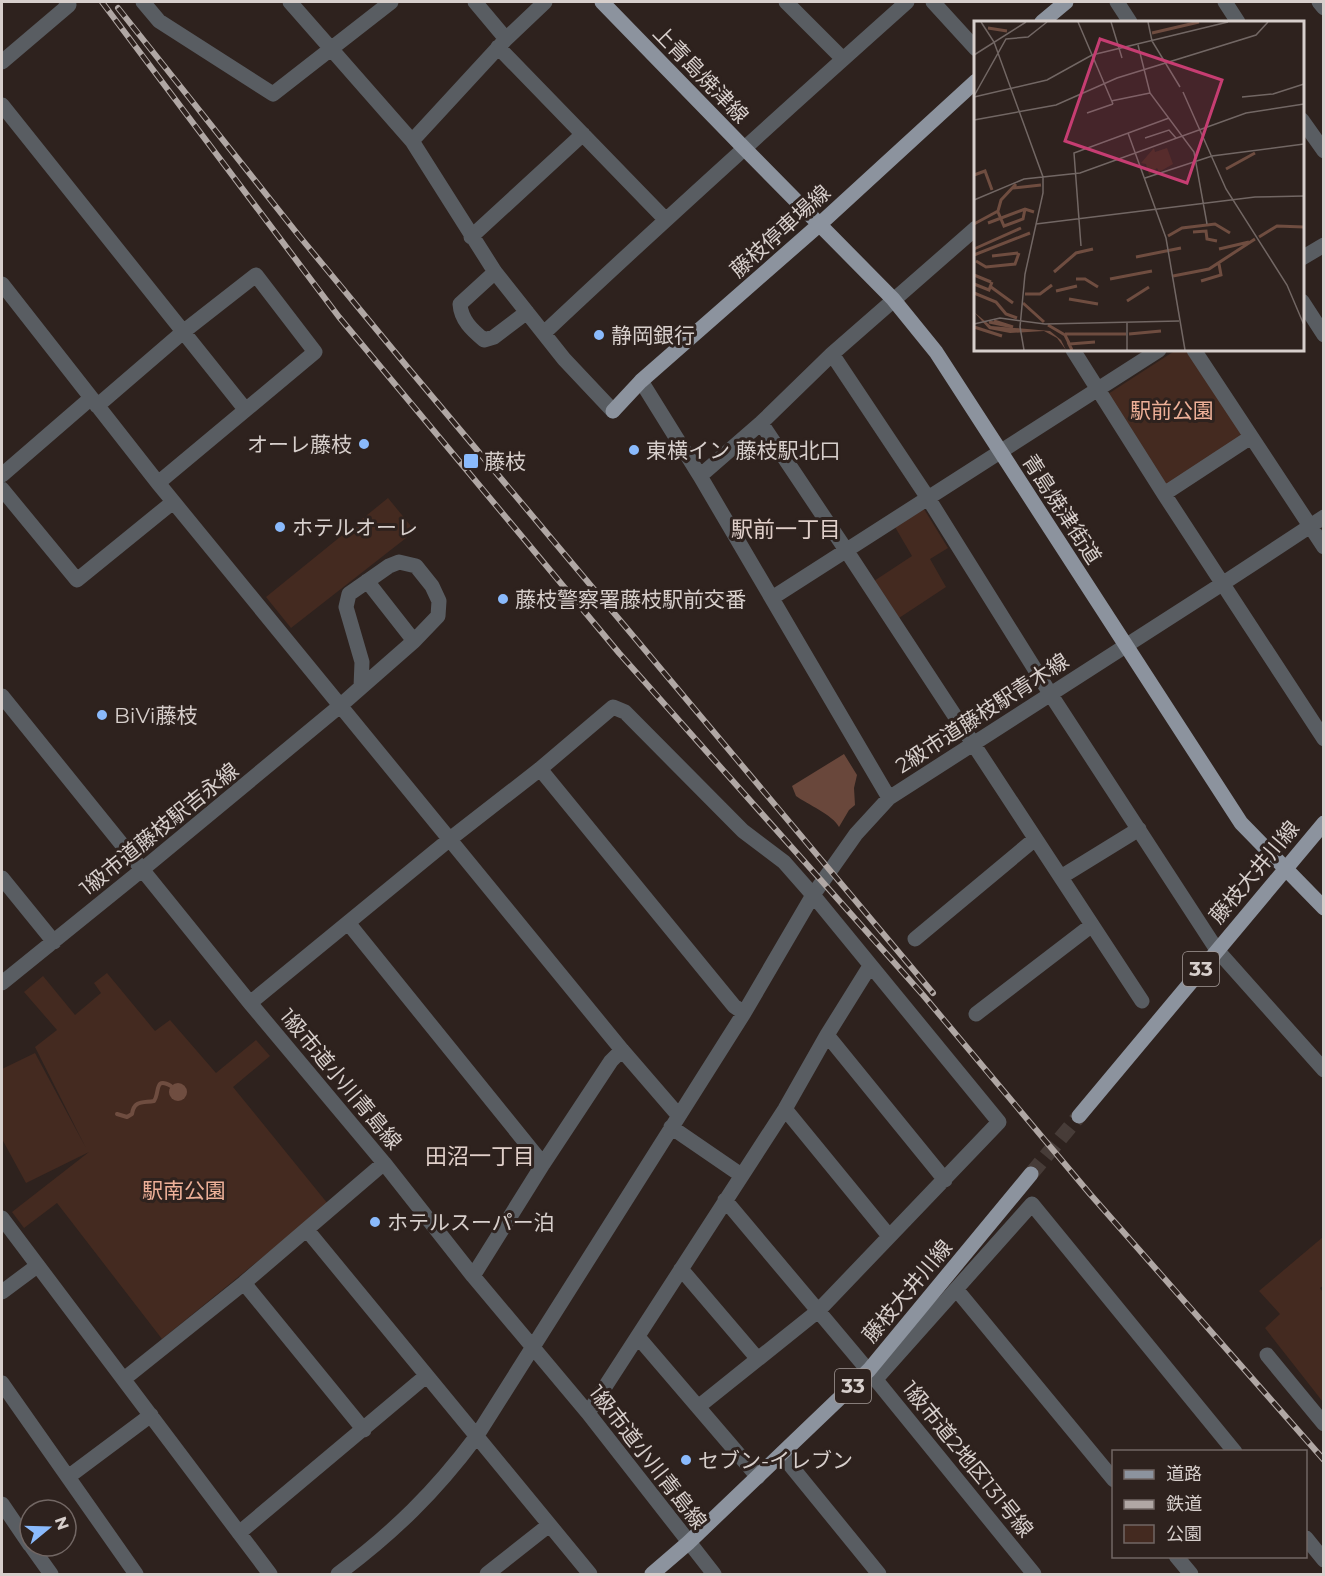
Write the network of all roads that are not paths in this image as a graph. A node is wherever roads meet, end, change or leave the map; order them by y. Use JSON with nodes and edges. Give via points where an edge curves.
{"nodes":[{"id":1,"x":66,"y":2,"type":"edge"},
{"id":2,"x":143,"y":2,"type":"edge"},
{"id":3,"x":290,"y":2,"type":"edge"},
{"id":4,"x":391,"y":2,"type":"edge"},
{"id":5,"x":475,"y":2,"type":"edge"},
{"id":6,"x":545,"y":2,"type":"edge"},
{"id":7,"x":603,"y":2,"type":"edge"},
{"id":8,"x":786,"y":2,"type":"edge"},
{"id":9,"x":907,"y":2,"type":"edge"},
{"id":10,"x":933,"y":2,"type":"edge"},
{"id":11,"x":1066,"y":2,"type":"edge"},
{"id":12,"x":1117,"y":2,"type":"edge"},
{"id":13,"x":1225,"y":2,"type":"edge"},
{"id":14,"x":1319,"y":2,"type":"edge"},
{"id":15,"x":1323,"y":8,"type":"edge"},
{"id":16,"x":1043,"y":21,"type":"edge"},
{"id":17,"x":1129,"y":21,"type":"edge"},
{"id":18,"x":1237,"y":21,"type":"edge"},
{"id":19,"x":502,"y":43,"type":"junction"},
{"id":20,"x":974,"y":48,"type":"edge"},
{"id":21,"x":331,"y":49,"type":"junction"},
{"id":22,"x":843,"y":59,"type":"junction"},
{"id":23,"x":2,"y":62,"type":"edge"},
{"id":24,"x":974,"y":82,"type":"edge"},
{"id":25,"x":2,"y":105,"type":"edge"},
{"id":26,"x":1304,"y":123,"type":"edge"},
{"id":27,"x":583,"y":134,"type":"junction"},
{"id":28,"x":411,"y":141,"type":"junction"},
{"id":29,"x":745,"y":149,"type":"junction"},
{"id":30,"x":1323,"y":150,"type":"edge"},
{"id":31,"x":665,"y":219,"type":"junction"},
{"id":32,"x":820,"y":224,"type":"junction"},
{"id":33,"x":974,"y":229,"type":"edge"},
{"id":34,"x":471,"y":237,"type":"junction"},
{"id":35,"x":1323,"y":245,"type":"edge"},
{"id":36,"x":1304,"y":257,"type":"edge"},
{"id":37,"x":495,"y":272,"type":"junction"},
{"id":38,"x":2,"y":284,"type":"edge"},
{"id":39,"x":893,"y":299,"type":"junction"},
{"id":40,"x":1304,"y":304,"type":"edge"},
{"id":41,"x":527,"y":312,"type":"junction"},
{"id":42,"x":183,"y":332,"type":"junction"},
{"id":43,"x":544,"y":333,"type":"junction"},
{"id":44,"x":1323,"y":335,"type":"edge"},
{"id":45,"x":1074,"y":351,"type":"edge"},
{"id":46,"x":1157,"y":351,"type":"edge"},
{"id":47,"x":1195,"y":351,"type":"edge"},
{"id":48,"x":832,"y":354,"type":"junction"},
{"id":49,"x":641,"y":381,"type":"junction"},
{"id":50,"x":1099,"y":389,"type":"junction"},
{"id":51,"x":94,"y":402,"type":"junction"},
{"id":52,"x":245,"y":409,"type":"junction"},
{"id":53,"x":613,"y":411,"type":"joint"},
{"id":54,"x":761,"y":423,"type":"junction"},
{"id":55,"x":1251,"y":437,"type":"junction"},
{"id":56,"x":1001,"y":452,"type":"junction"},
{"id":57,"x":2,"y":475,"type":"edge"},
{"id":58,"x":700,"y":476,"type":"junction"},
{"id":59,"x":158,"y":483,"type":"junction"},
{"id":60,"x":2,"y":489,"type":"edge"},
{"id":61,"x":1164,"y":494,"type":"junction"},
{"id":62,"x":928,"y":498,"type":"junction"},
{"id":63,"x":173,"y":502,"type":"junction"},
{"id":64,"x":1323,"y":517,"type":"edge"},
{"id":65,"x":1310,"y":525,"type":"junction"},
{"id":66,"x":1323,"y":547,"type":"edge"},
{"id":67,"x":846,"y":550,"type":"junction"},
{"id":68,"x":367,"y":581,"type":"junction"},
{"id":69,"x":1222,"y":584,"type":"junction"},
{"id":70,"x":772,"y":598,"type":"junction"},
{"id":71,"x":414,"y":640,"type":"junction"},
{"id":72,"x":1126,"y":646,"type":"junction"},
{"id":73,"x":1051,"y":695,"type":"junction"},
{"id":74,"x":2,"y":696,"type":"edge"},
{"id":75,"x":341,"y":705,"type":"junction"},
{"id":76,"x":1323,"y":739,"type":"edge"},
{"id":77,"x":974,"y":745,"type":"junction"},
{"id":78,"x":540,"y":769,"type":"junction"},
{"id":79,"x":889,"y":798,"type":"junction"},
{"id":80,"x":1323,"y":822,"type":"edge"},
{"id":81,"x":1139,"y":829,"type":"junction"},
{"id":82,"x":450,"y":839,"type":"junction"},
{"id":83,"x":1035,"y":839,"type":"junction"},
{"id":84,"x":144,"y":869,"type":"junction"},
{"id":85,"x":1286,"y":870,"type":"junction"},
{"id":86,"x":1061,"y":877,"type":"junction"},
{"id":87,"x":2,"y":878,"type":"edge"},
{"id":88,"x":813,"y":895,"type":"junction"},
{"id":89,"x":1323,"y":908,"type":"edge"},
{"id":90,"x":349,"y":924,"type":"junction"},
{"id":91,"x":1092,"y":925,"type":"junction"},
{"id":92,"x":915,"y":939,"type":"dead end"},
{"id":93,"x":54,"y":942,"type":"junction"},
{"id":94,"x":1216,"y":950,"type":"junction"},
{"id":95,"x":870,"y":966,"type":"junction"},
{"id":96,"x":2,"y":983,"type":"edge"},
{"id":97,"x":1143,"y":1001,"type":"dead end"},
{"id":98,"x":250,"y":1003,"type":"junction"},
{"id":99,"x":744,"y":1013,"type":"junction"},
{"id":100,"x":976,"y":1014,"type":"dead end"},
{"id":101,"x":827,"y":1035,"type":"junction"},
{"id":102,"x":622,"y":1050,"type":"junction"},
{"id":103,"x":1323,"y":1070,"type":"edge"},
{"id":104,"x":785,"y":1109,"type":"junction"},
{"id":105,"x":1080,"y":1116,"type":"tunnel mouth"},
{"id":106,"x":675,"y":1122,"type":"junction"},
{"id":107,"x":384,"y":1163,"type":"junction"},
{"id":108,"x":543,"y":1164,"type":"junction"},
{"id":109,"x":1031,"y":1174,"type":"tunnel mouth"},
{"id":110,"x":741,"y":1175,"type":"junction"},
{"id":111,"x":945,"y":1180,"type":"junction"},
{"id":112,"x":725,"y":1200,"type":"junction"},
{"id":113,"x":2,"y":1218,"type":"edge"},
{"id":114,"x":307,"y":1230,"type":"junction"},
{"id":115,"x":889,"y":1236,"type":"junction"},
{"id":116,"x":37,"y":1266,"type":"junction"},
{"id":117,"x":681,"y":1269,"type":"junction"},
{"id":118,"x":473,"y":1276,"type":"junction"},
{"id":119,"x":244,"y":1283,"type":"junction"},
{"id":120,"x":956,"y":1289,"type":"junction"},
{"id":121,"x":2,"y":1292,"type":"edge"},
{"id":122,"x":818,"y":1311,"type":"junction"},
{"id":123,"x":638,"y":1337,"type":"junction"},
{"id":124,"x":533,"y":1348,"type":"junction"},
{"id":125,"x":1267,"y":1355,"type":"dead end"},
{"id":126,"x":757,"y":1358,"type":"junction"},
{"id":127,"x":872,"y":1375,"type":"junction"},
{"id":128,"x":426,"y":1376,"type":"junction"},
{"id":129,"x":124,"y":1379,"type":"junction"},
{"id":130,"x":2,"y":1383,"type":"edge"},
{"id":131,"x":698,"y":1407,"type":"junction"},
{"id":132,"x":588,"y":1413,"type":"junction"},
{"id":133,"x":151,"y":1414,"type":"junction"},
{"id":134,"x":1323,"y":1424,"type":"edge"},
{"id":135,"x":364,"y":1430,"type":"junction"},
{"id":136,"x":476,"y":1437,"type":"junction"},
{"id":137,"x":1233,"y":1450,"type":"edge"},
{"id":138,"x":782,"y":1455,"type":"junction"},
{"id":139,"x":68,"y":1477,"type":"junction"},
{"id":140,"x":758,"y":1477,"type":"junction"},
{"id":141,"x":1112,"y":1479,"type":"edge"},
{"id":142,"x":2,"y":1504,"type":"edge"},
{"id":143,"x":549,"y":1526,"type":"junction"},
{"id":144,"x":18,"y":1528,"type":"edge"},
{"id":145,"x":239,"y":1533,"type":"junction"},
{"id":146,"x":1307,"y":1540,"type":"edge"},
{"id":147,"x":688,"y":1543,"type":"junction"},
{"id":148,"x":39,"y":1558,"type":"edge"},
{"id":149,"x":1177,"y":1558,"type":"edge"},
{"id":150,"x":1323,"y":1560,"type":"edge"},
{"id":151,"x":51,"y":1575,"type":"edge"},
{"id":152,"x":136,"y":1575,"type":"edge"},
{"id":153,"x":270,"y":1575,"type":"edge"},
{"id":154,"x":338,"y":1575,"type":"edge"},
{"id":155,"x":487,"y":1575,"type":"edge"},
{"id":156,"x":590,"y":1575,"type":"edge"},
{"id":157,"x":652,"y":1575,"type":"edge"},
{"id":158,"x":714,"y":1575,"type":"edge"},
{"id":159,"x":879,"y":1575,"type":"edge"},
{"id":160,"x":1034,"y":1575,"type":"edge"},
{"id":161,"x":1191,"y":1575,"type":"edge"}],
"edges":[{"from":1,"to":23,"type":"street","via":[[69,5]]},
{"from":2,"to":21,"type":"street","via":[[159,21],[273,94]]},
{"from":3,"to":21,"type":"street"},
{"from":4,"to":21,"type":"street"},
{"from":5,"to":19,"type":"street"},
{"from":6,"to":19,"type":"street"},
{"from":7,"to":29,"type":"main road","name":"上青島焼津線"},
{"from":8,"to":22,"type":"street"},
{"from":9,"to":22,"type":"street"},
{"from":10,"to":20,"type":"street"},
{"from":11,"to":16,"type":"main road"},
{"from":12,"to":17,"type":"street"},
{"from":13,"to":18,"type":"street"},
{"from":14,"to":15,"type":"street"},
{"from":19,"to":27,"type":"street"},
{"from":19,"to":28,"type":"street"},
{"from":21,"to":28,"type":"street"},
{"from":22,"to":29,"type":"street"},
{"from":24,"to":32,"type":"main road","name":"藤枝停車場線"},
{"from":25,"to":42,"type":"street"},
{"from":26,"to":30,"type":"street"},
{"from":27,"to":31,"type":"street"},
{"from":27,"to":34,"type":"street"},
{"from":28,"to":34,"type":"street"},
{"from":29,"to":31,"type":"street"},
{"from":29,"to":32,"type":"main road","name":"青島焼津街道"},
{"from":31,"to":43,"type":"street"},
{"from":32,"to":39,"type":"main road","name":"青島焼津街道"},
{"from":32,"to":49,"type":"main road","name":"藤枝停車場線"},
{"from":33,"to":39,"type":"street"},
{"from":34,"to":37,"type":"street"},
{"from":35,"to":36,"type":"street"},
{"from":37,"to":41,"type":"street"},
{"from":37,"to":41,"type":"street","via":[[460,304],[462,317],[473,331],[484,340],[494,337]]},
{"from":38,"to":51,"type":"street"},
{"from":39,"to":48,"type":"street"},
{"from":39,"to":56,"type":"main road","name":"青島焼津街道","via":[[936,352]]},
{"from":40,"to":44,"type":"street"},
{"from":41,"to":43,"type":"street"},
{"from":42,"to":51,"type":"street"},
{"from":42,"to":52,"type":"street"},
{"from":42,"to":52,"type":"street","via":[[256,274],[315,352]]},
{"from":43,"to":53,"type":"street"},
{"from":45,"to":50,"type":"street"},
{"from":46,"to":50,"type":"street"},
{"from":47,"to":55,"type":"street"},
{"from":48,"to":54,"type":"street"},
{"from":48,"to":62,"type":"street"},
{"from":49,"to":53,"type":"main road","name":"藤枝停車場線"},
{"from":49,"to":58,"type":"street","name":"2級市道藤枝駅青木線"},
{"from":50,"to":56,"type":"street"},
{"from":50,"to":61,"type":"street"},
{"from":51,"to":57,"type":"street"},
{"from":51,"to":59,"type":"street"},
{"from":52,"to":59,"type":"street"},
{"from":54,"to":58,"type":"street"},
{"from":54,"to":67,"type":"street"},
{"from":55,"to":61,"type":"street"},
{"from":55,"to":65,"type":"street"},
{"from":56,"to":62,"type":"street"},
{"from":56,"to":72,"type":"main road","name":"青島焼津街道"},
{"from":58,"to":70,"type":"street","name":"2級市道藤枝駅青木線"},
{"from":59,"to":63,"type":"street"},
{"from":60,"to":63,"type":"street","via":[[77,580]]},
{"from":61,"to":69,"type":"street"},
{"from":62,"to":67,"type":"street"},
{"from":62,"to":73,"type":"street"},
{"from":63,"to":75,"type":"street"},
{"from":64,"to":65,"type":"street","name":"2級市道藤枝駅青木線"},
{"from":65,"to":66,"type":"street"},
{"from":65,"to":69,"type":"street","name":"2級市道藤枝駅青木線"},
{"from":67,"to":70,"type":"street"},
{"from":67,"to":77,"type":"street"},
{"from":68,"to":71,"type":"street"},
{"from":68,"to":71,"type":"street","name":"1級市道藤枝駅吉永線","via":[[399,562],[416,566],[425,577],[439,602],[438,616]]},
{"from":68,"to":75,"type":"street","name":"1級市道藤枝駅吉永線","via":[[350,594],[346,607],[362,662],[361,687]]},
{"from":69,"to":72,"type":"street","name":"2級市道藤枝駅青木線"},
{"from":69,"to":76,"type":"street"},
{"from":70,"to":79,"type":"street","name":"2級市道藤枝駅青木線"},
{"from":71,"to":75,"type":"street","name":"1級市道藤枝駅吉永線"},
{"from":72,"to":73,"type":"street","name":"2級市道藤枝駅青木線"},
{"from":72,"to":85,"type":"main road","name":"青島焼津街道","via":[[1241,823]]},
{"from":73,"to":77,"type":"street","name":"2級市道藤枝駅青木線"},
{"from":73,"to":81,"type":"street"},
{"from":74,"to":84,"type":"street","name":"1級市道小川青島線"},
{"from":75,"to":82,"type":"street"},
{"from":75,"to":84,"type":"street","name":"1級市道藤枝駅吉永線"},
{"from":77,"to":79,"type":"street","name":"2級市道藤枝駅青木線"},
{"from":77,"to":83,"type":"street"},
{"from":78,"to":82,"type":"street"},
{"from":78,"to":88,"type":"street","via":[[613,707],[625,712],[743,831],[784,862]]},
{"from":78,"to":99,"type":"street","via":[[734,1006]]},
{"from":79,"to":88,"type":"street","via":[[856,834]]},
{"from":80,"to":85,"type":"main road","name":"藤枝大井川線","number":"33"},
{"from":81,"to":86,"type":"street"},
{"from":81,"to":94,"type":"street"},
{"from":82,"to":90,"type":"street"},
{"from":82,"to":102,"type":"street"},
{"from":83,"to":86,"type":"street"},
{"from":83,"to":92,"type":"street"},
{"from":84,"to":93,"type":"street","name":"1級市道藤枝駅吉永線"},
{"from":84,"to":98,"type":"street","name":"1級市道小川青島線"},
{"from":85,"to":89,"type":"main road","name":"青島焼津街道"},
{"from":85,"to":94,"type":"main road","name":"藤枝大井川線","number":"33"},
{"from":86,"to":91,"type":"street"},
{"from":87,"to":93,"type":"street"},
{"from":88,"to":95,"type":"street"},
{"from":88,"to":99,"type":"street"},
{"from":90,"to":98,"type":"street"},
{"from":90,"to":108,"type":"street"},
{"from":91,"to":97,"type":"street"},
{"from":91,"to":100,"type":"street"},
{"from":93,"to":96,"type":"street","name":"1級市道藤枝駅吉永線"},
{"from":94,"to":103,"type":"street"},
{"from":94,"to":105,"type":"main road","name":"藤枝大井川線","number":"33"},
{"from":95,"to":101,"type":"street"},
{"from":95,"to":111,"type":"street","via":[[999,1122]]},
{"from":98,"to":107,"type":"street","name":"1級市道小川青島線"},
{"from":99,"to":106,"type":"street"},
{"from":101,"to":104,"type":"street"},
{"from":101,"to":111,"type":"street"},
{"from":102,"to":106,"type":"street"},
{"from":102,"to":108,"type":"street"},
{"from":104,"to":110,"type":"street"},
{"from":104,"to":115,"type":"street"},
{"from":106,"to":110,"type":"street"},
{"from":106,"to":124,"type":"street"},
{"from":107,"to":114,"type":"street"},
{"from":107,"to":118,"type":"street","name":"1級市道小川青島線"},
{"from":108,"to":118,"type":"street"},
{"from":109,"to":127,"type":"main road","name":"藤枝大井川線","number":"33"},
{"from":110,"to":112,"type":"street"},
{"from":111,"to":115,"type":"street"},
{"from":112,"to":117,"type":"street"},
{"from":112,"to":122,"type":"street","name":"1級市道2地区131号線"},
{"from":113,"to":116,"type":"street"},
{"from":114,"to":119,"type":"street"},
{"from":114,"to":128,"type":"street"},
{"from":115,"to":122,"type":"street"},
{"from":116,"to":121,"type":"street"},
{"from":116,"to":129,"type":"street"},
{"from":117,"to":123,"type":"street"},
{"from":117,"to":126,"type":"street"},
{"from":118,"to":124,"type":"street","name":"1級市道小川青島線"},
{"from":119,"to":129,"type":"street"},
{"from":119,"to":135,"type":"street"},
{"from":120,"to":127,"type":"street"},
{"from":120,"to":137,"type":"street","via":[[1032,1204]]},
{"from":120,"to":141,"type":"street"},
{"from":122,"to":126,"type":"street"},
{"from":122,"to":127,"type":"street","name":"1級市道2地区131号線"},
{"from":123,"to":131,"type":"street"},
{"from":123,"to":132,"type":"street"},
{"from":124,"to":132,"type":"street","name":"1級市道小川青島線"},
{"from":124,"to":136,"type":"street"},
{"from":125,"to":134,"type":"street"},
{"from":126,"to":131,"type":"street"},
{"from":127,"to":138,"type":"main road","name":"藤枝大井川線","number":"33"},
{"from":127,"to":160,"type":"street","name":"1級市道2地区131号線"},
{"from":128,"to":135,"type":"street"},
{"from":128,"to":136,"type":"street"},
{"from":129,"to":133,"type":"street"},
{"from":130,"to":139,"type":"street"},
{"from":131,"to":140,"type":"street"},
{"from":132,"to":147,"type":"street","name":"1級市道小川青島線"},
{"from":133,"to":139,"type":"street"},
{"from":133,"to":145,"type":"street"},
{"from":135,"to":145,"type":"street"},
{"from":136,"to":143,"type":"street"},
{"from":136,"to":154,"type":"street","via":[[411,1514]]},
{"from":138,"to":140,"type":"main road","name":"藤枝大井川線","number":"33"},
{"from":138,"to":159,"type":"street"},
{"from":139,"to":152,"type":"street"},
{"from":140,"to":147,"type":"main road","name":"藤枝大井川線","number":"33"},
{"from":142,"to":144,"type":"street"},
{"from":143,"to":155,"type":"street"},
{"from":143,"to":156,"type":"street"},
{"from":145,"to":153,"type":"street"},
{"from":146,"to":150,"type":"street"},
{"from":147,"to":157,"type":"main road","name":"藤枝大井川線","number":"33"},
{"from":147,"to":158,"type":"street","name":"1級市道小川青島線"},
{"from":148,"to":151,"type":"street"},
{"from":149,"to":161,"type":"street"}]}
